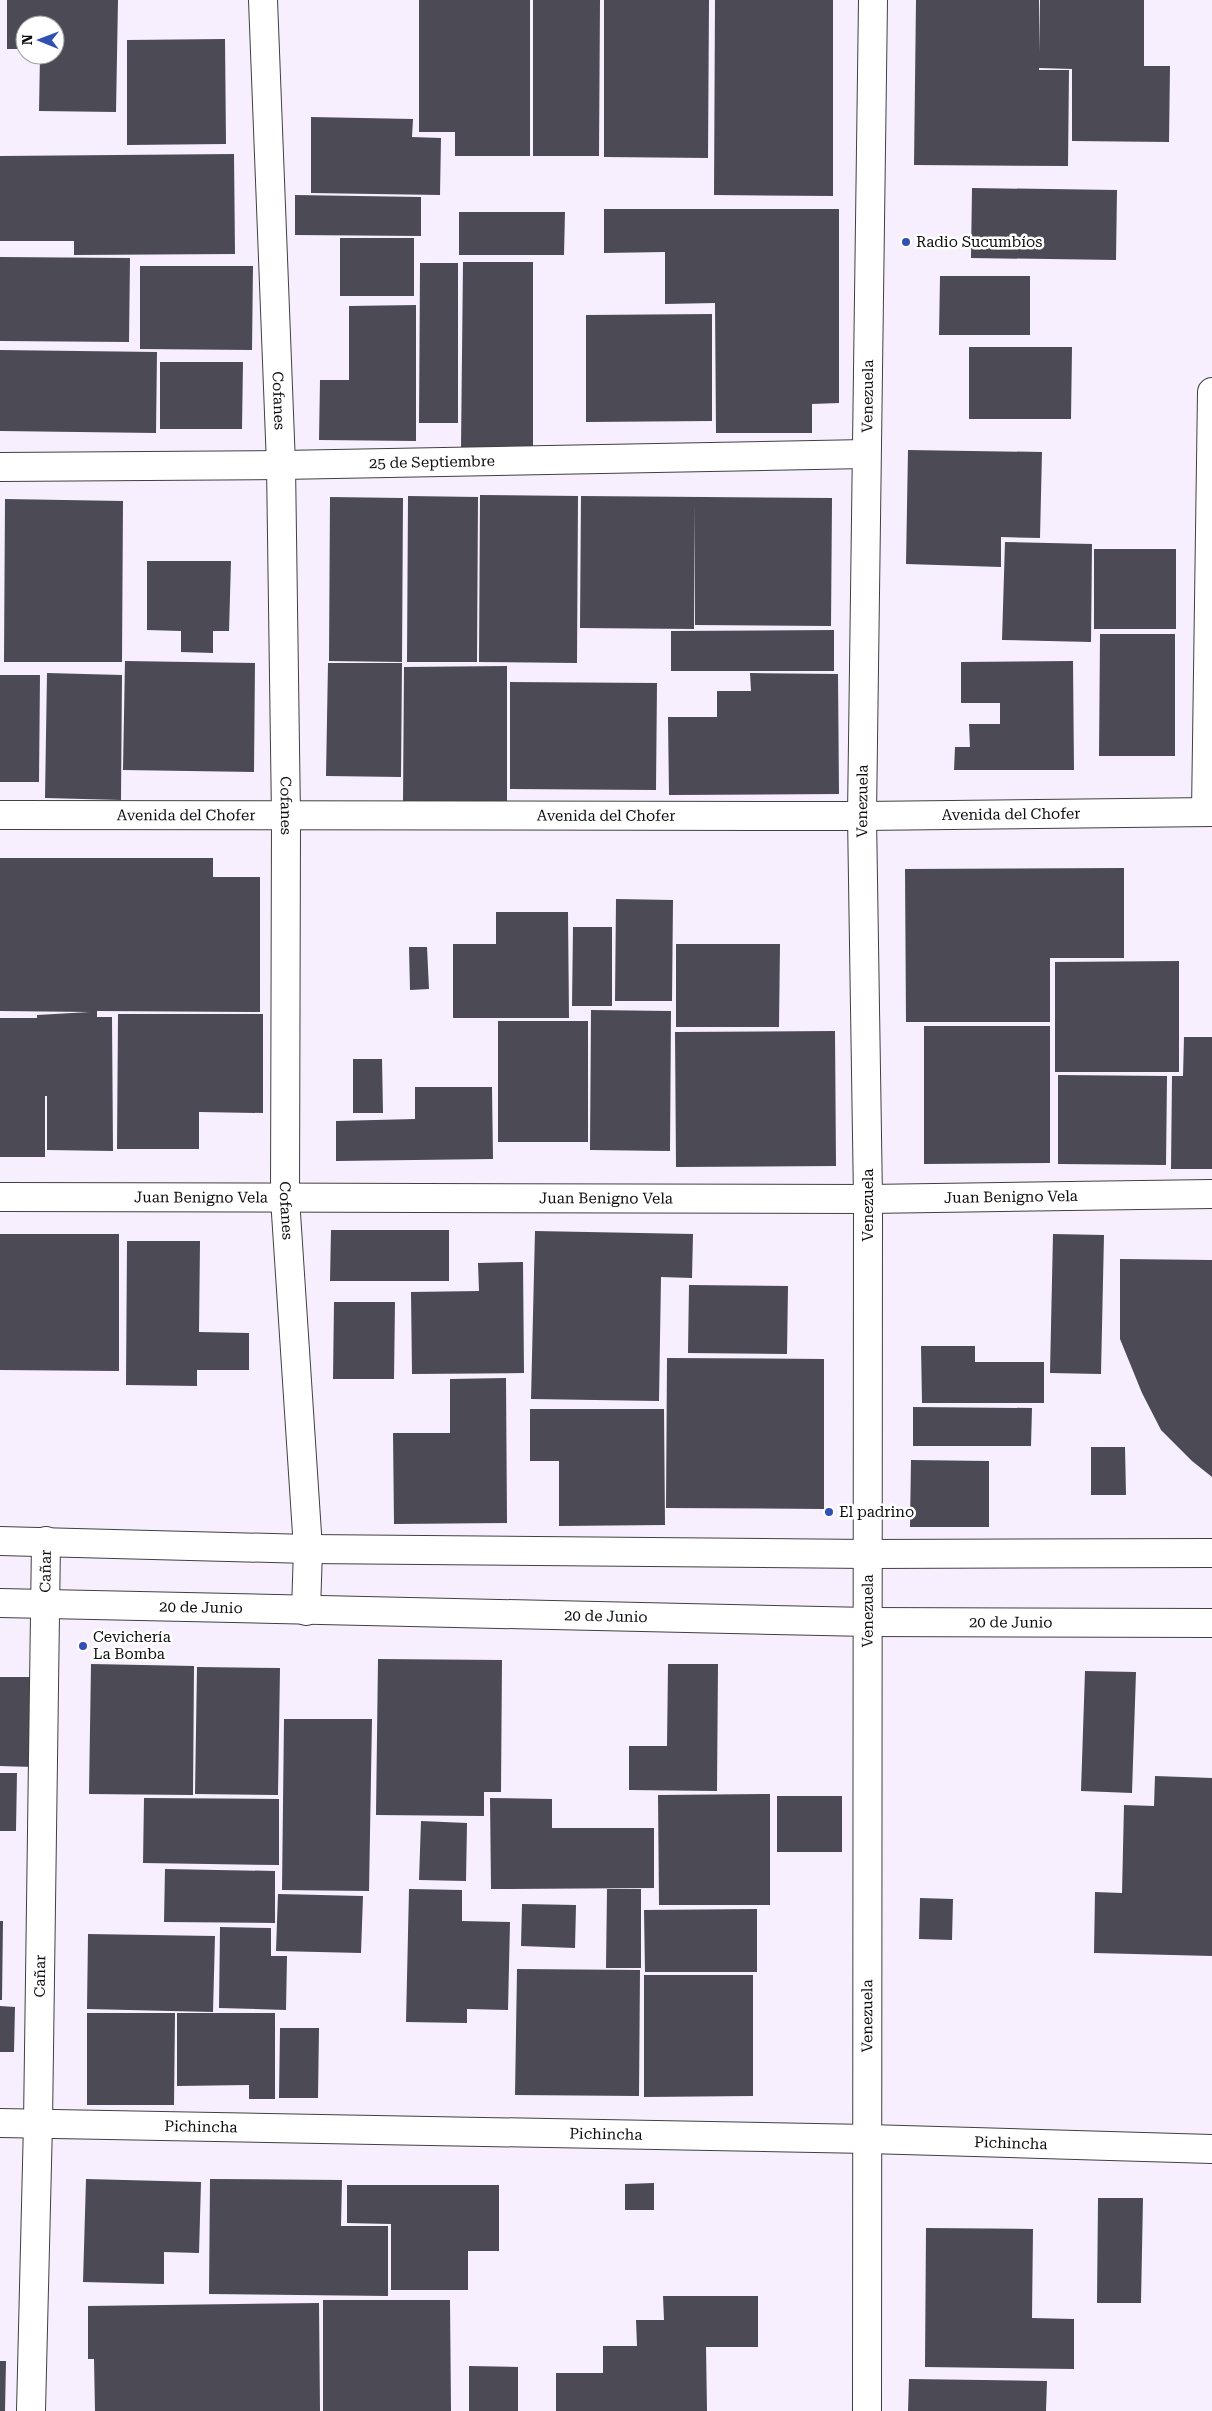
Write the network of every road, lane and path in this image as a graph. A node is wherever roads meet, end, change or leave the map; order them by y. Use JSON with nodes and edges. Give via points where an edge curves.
{"nodes":[{"id":1,"x":263,"y":0,"type":"edge"},
{"id":2,"x":873,"y":0,"type":"edge"},
{"id":3,"x":1212,"y":392,"type":"edge"},
{"id":4,"x":866,"y":454,"type":"junction"},
{"id":5,"x":281,"y":465,"type":"junction"},
{"id":6,"x":0,"y":467,"type":"edge"},
{"id":7,"x":1209,"y":812,"type":"edge"},
{"id":8,"x":0,"y":815,"type":"edge"},
{"id":9,"x":862,"y":816,"type":"junction"},
{"id":10,"x":286,"y":817,"type":"junction"},
{"id":11,"x":1212,"y":1194,"type":"edge"},
{"id":12,"x":0,"y":1197,"type":"edge"},
{"id":13,"x":286,"y":1198,"type":"junction"},
{"id":14,"x":868,"y":1199,"type":"junction"},
{"id":15,"x":0,"y":1541,"type":"edge"},
{"id":16,"x":46,"y":1541,"type":"junction"},
{"id":17,"x":308,"y":1549,"type":"junction"},
{"id":18,"x":1212,"y":1552,"type":"edge"},
{"id":19,"x":868,"y":1554,"type":"junction"},
{"id":20,"x":0,"y":1603,"type":"edge"},
{"id":21,"x":45,"y":1603,"type":"junction"},
{"id":22,"x":306,"y":1611,"type":"junction"},
{"id":23,"x":869,"y":1622,"type":"junction"},
{"id":24,"x":1212,"y":1623,"type":"edge"},
{"id":25,"x":0,"y":2123,"type":"edge"},
{"id":26,"x":38,"y":2123,"type":"junction"},
{"id":27,"x":868,"y":2139,"type":"junction"},
{"id":28,"x":1212,"y":2149,"type":"edge"},
{"id":29,"x":31,"y":2411,"type":"edge"},
{"id":30,"x":866,"y":2411,"type":"edge"}],
"edges":[{"from":1,"to":5,"type":"street","name":"Cofanes"},
{"from":2,"to":4,"type":"street","name":"Venezuela"},
{"from":3,"to":7,"type":"street"},
{"from":4,"to":5,"type":"street","name":"25 de Septiembre"},
{"from":4,"to":9,"type":"street","name":"Venezuela"},
{"from":5,"to":6,"type":"street","name":"25 de Septiembre"},
{"from":5,"to":10,"type":"street","name":"Cofanes"},
{"from":7,"to":9,"type":"street","name":"Avenida del Chofer"},
{"from":8,"to":10,"type":"street","name":"Avenida del Chofer"},
{"from":9,"to":10,"type":"street","name":"Avenida del Chofer"},
{"from":9,"to":14,"type":"street","name":"Venezuela"},
{"from":10,"to":13,"type":"street","name":"Cofanes"},
{"from":11,"to":14,"type":"street","name":"Juan Benigno Vela"},
{"from":12,"to":13,"type":"street","name":"Juan Benigno Vela"},
{"from":13,"to":14,"type":"street","name":"Juan Benigno Vela"},
{"from":13,"to":17,"type":"street","name":"Cofanes"},
{"from":14,"to":19,"type":"street","name":"Venezuela"},
{"from":15,"to":16,"type":"street"},
{"from":16,"to":17,"type":"street"},
{"from":16,"to":21,"type":"street","name":"Cañar"},
{"from":17,"to":19,"type":"street"},
{"from":17,"to":22,"type":"street","name":"Cofanes"},
{"from":18,"to":19,"type":"street"},
{"from":19,"to":23,"type":"street","name":"Venezuela"},
{"from":20,"to":21,"type":"street","name":"20 de Junio"},
{"from":21,"to":22,"type":"street","name":"20 de Junio"},
{"from":21,"to":26,"type":"street","name":"Cañar"},
{"from":22,"to":23,"type":"street","name":"20 de Junio"},
{"from":23,"to":24,"type":"street","name":"20 de Junio"},
{"from":23,"to":27,"type":"street","name":"Venezuela"},
{"from":25,"to":26,"type":"street","name":"Pichincha"},
{"from":26,"to":27,"type":"street","name":"Pichincha"},
{"from":26,"to":29,"type":"street","name":"Cañar"},
{"from":27,"to":28,"type":"street","name":"Pichincha"},
{"from":27,"to":30,"type":"street","name":"Venezuela"}]}
